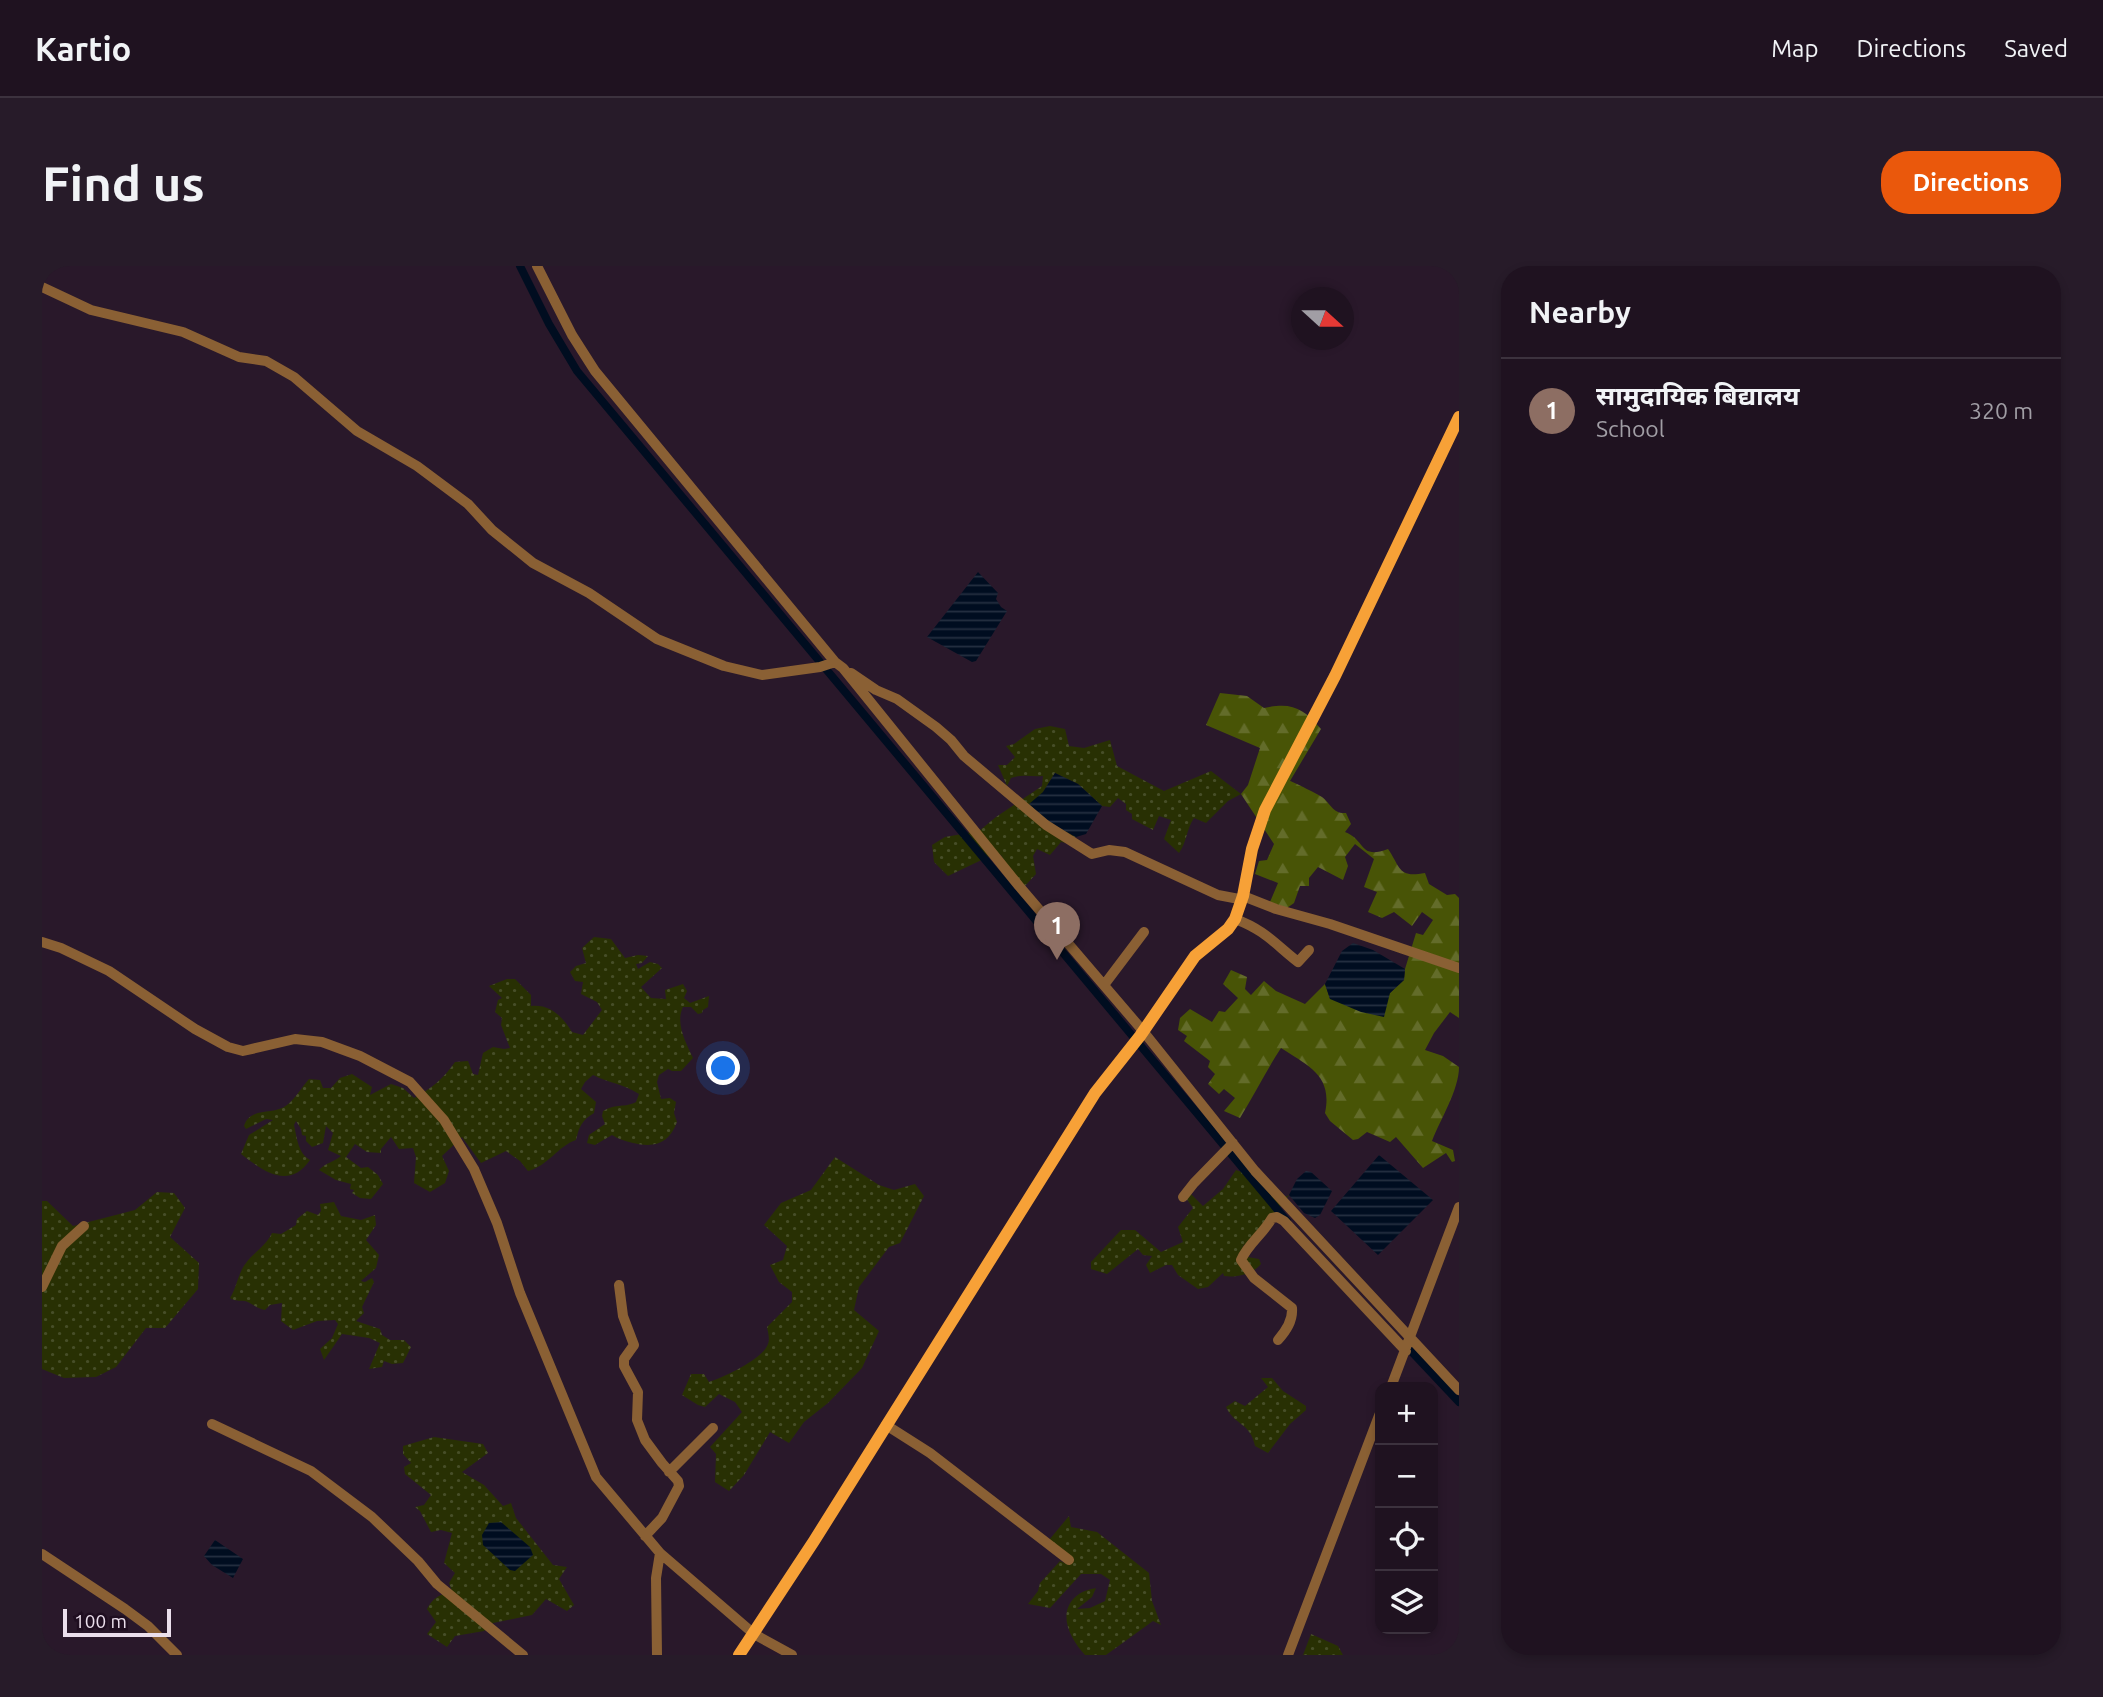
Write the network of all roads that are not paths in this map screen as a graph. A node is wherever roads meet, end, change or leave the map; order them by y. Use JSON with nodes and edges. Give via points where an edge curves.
{"nodes":[{"id":1,"x":537,"y":266,"type":"edge"},
{"id":2,"x":42,"y":287,"type":"edge"},
{"id":3,"x":1459,"y":417,"type":"edge"},
{"id":4,"x":832,"y":665,"type":"junction"},
{"id":5,"x":1243,"y":897,"type":"junction"},
{"id":6,"x":1236,"y":919,"type":"junction"},
{"id":7,"x":1144,"y":932,"type":"dead end"},
{"id":8,"x":42,"y":942,"type":"edge"},
{"id":9,"x":1309,"y":950,"type":"dead end"},
{"id":10,"x":1459,"y":968,"type":"edge"},
{"id":11,"x":1104,"y":985,"type":"junction"},
{"id":12,"x":1138,"y":1037,"type":"junction"},
{"id":13,"x":1228,"y":1149,"type":"junction"},
{"id":14,"x":1183,"y":1197,"type":"dead end"},
{"id":15,"x":1459,"y":1207,"type":"edge"},
{"id":16,"x":84,"y":1226,"type":"dead end"},
{"id":17,"x":619,"y":1285,"type":"dead end"},
{"id":18,"x":42,"y":1287,"type":"edge"},
{"id":19,"x":1409,"y":1336,"type":"junction"},
{"id":20,"x":1278,"y":1340,"type":"dead end"},
{"id":21,"x":1406,"y":1351,"type":"junction"},
{"id":22,"x":1393,"y":1382,"type":"edge"},
{"id":23,"x":1459,"y":1391,"type":"edge"},
{"id":24,"x":212,"y":1424,"type":"dead end"},
{"id":25,"x":886,"y":1426,"type":"junction"},
{"id":26,"x":1375,"y":1426,"type":"edge"},
{"id":27,"x":713,"y":1428,"type":"dead end"},
{"id":28,"x":669,"y":1472,"type":"junction"},
{"id":29,"x":645,"y":1536,"type":"junction"},
{"id":30,"x":660,"y":1553,"type":"junction"},
{"id":31,"x":42,"y":1554,"type":"edge"},
{"id":32,"x":1069,"y":1560,"type":"dead end"},
{"id":33,"x":754,"y":1634,"type":"junction"},
{"id":34,"x":177,"y":1655,"type":"edge"},
{"id":35,"x":523,"y":1655,"type":"edge"},
{"id":36,"x":657,"y":1655,"type":"edge"},
{"id":37,"x":739,"y":1655,"type":"edge"},
{"id":38,"x":792,"y":1655,"type":"edge"},
{"id":39,"x":1287,"y":1655,"type":"edge"}],
"edges":[{"from":1,"to":4,"type":"street","via":[[595,371]]},
{"from":2,"to":4,"type":"street","via":[[91,310],[183,332],[239,357],[266,361],[293,377],[356,431],[417,466],[468,504],[533,563],[589,593],[657,639],[724,666],[762,675]]},
{"from":3,"to":5,"type":"main road","via":[[1265,810]]},
{"from":4,"to":5,"type":"street","via":[[897,699],[936,727],[1046,825],[1092,854],[1125,852],[1218,894]]},
{"from":4,"to":11,"type":"street"},
{"from":5,"to":6,"type":"main road"},
{"from":5,"to":10,"type":"street"},
{"from":6,"to":9,"type":"street","via":[[1267,934],[1298,962]]},
{"from":6,"to":12,"type":"main road","via":[[1195,957]]},
{"from":7,"to":11,"type":"street"},
{"from":8,"to":29,"type":"street","via":[[109,971],[228,1046],[243,1051],[295,1040],[322,1042],[400,1076],[427,1100],[474,1169],[596,1477]]},
{"from":11,"to":12,"type":"street"},
{"from":12,"to":13,"type":"street"},
{"from":12,"to":25,"type":"main road","via":[[1095,1093]]},
{"from":13,"to":14,"type":"street"},
{"from":13,"to":19,"type":"street","via":[[1255,1171]]},
{"from":15,"to":19,"type":"street"},
{"from":16,"to":18,"type":"street","via":[[62,1246]]},
{"from":17,"to":28,"type":"street","via":[[623,1316],[634,1345],[624,1366],[638,1392],[636,1420]]},
{"from":19,"to":21,"type":"street"},
{"from":19,"to":23,"type":"street"},
{"from":20,"to":21,"type":"street","via":[[1293,1316],[1292,1308],[1254,1278],[1241,1260],[1272,1218],[1278,1217]]},
{"from":21,"to":22,"type":"street"},
{"from":24,"to":35,"type":"street","via":[[310,1471],[372,1517],[437,1584]]},
{"from":25,"to":32,"type":"street","via":[[930,1453]]},
{"from":25,"to":33,"type":"main road"},
{"from":26,"to":39,"type":"street"},
{"from":27,"to":28,"type":"street"},
{"from":28,"to":29,"type":"street","via":[[679,1486],[662,1518]]},
{"from":29,"to":30,"type":"street"},
{"from":30,"to":33,"type":"street"},
{"from":30,"to":36,"type":"street"},
{"from":31,"to":34,"type":"street","via":[[148,1626]]},
{"from":33,"to":37,"type":"main road"},
{"from":33,"to":38,"type":"street"}]}
